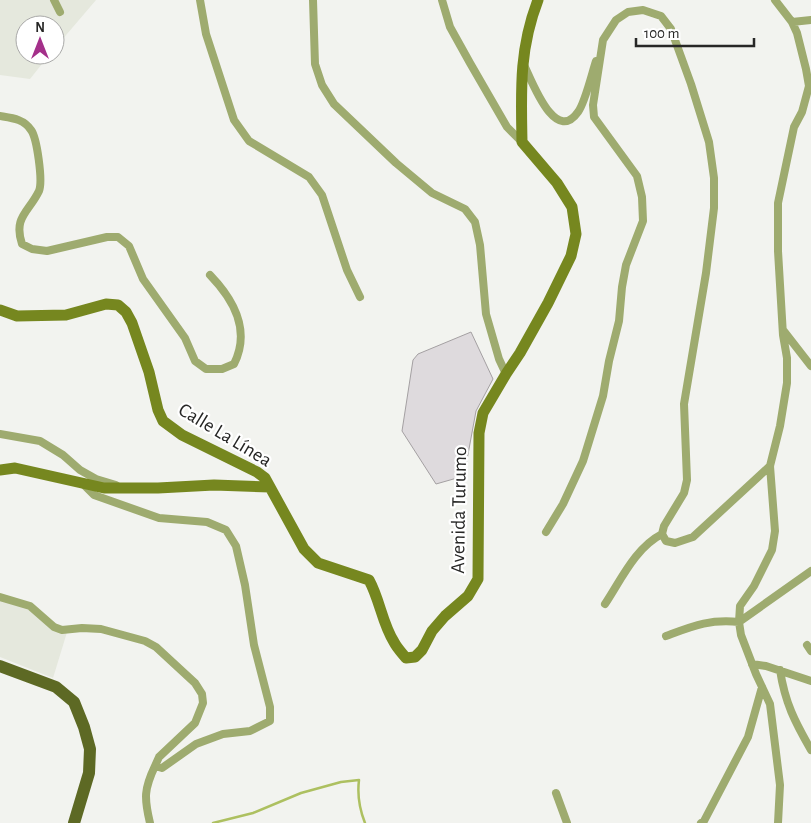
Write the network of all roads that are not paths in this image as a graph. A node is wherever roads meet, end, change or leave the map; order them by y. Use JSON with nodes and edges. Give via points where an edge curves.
{"nodes":[{"id":1,"x":54,"y":0,"type":"edge"},
{"id":2,"x":200,"y":0,"type":"edge"},
{"id":3,"x":313,"y":0,"type":"edge"},
{"id":4,"x":442,"y":0,"type":"edge"},
{"id":5,"x":538,"y":0,"type":"edge"},
{"id":6,"x":775,"y":0,"type":"edge"},
{"id":7,"x":60,"y":12,"type":"dead end"},
{"id":8,"x":811,"y":20,"type":"edge"},
{"id":9,"x":792,"y":22,"type":"junction"},
{"id":10,"x":604,"y":40,"type":"junction"},
{"id":11,"x":522,"y":62,"type":"junction"},
{"id":12,"x":0,"y":116,"type":"edge"},
{"id":13,"x":522,"y":142,"type":"junction"},
{"id":14,"x":210,"y":275,"type":"dead end"},
{"id":15,"x":360,"y":297,"type":"dead end"},
{"id":16,"x":0,"y":310,"type":"edge"},
{"id":17,"x":782,"y":328,"type":"junction"},
{"id":18,"x":811,"y":366,"type":"edge"},
{"id":19,"x":506,"y":374,"type":"junction"},
{"id":20,"x":0,"y":434,"type":"edge"},
{"id":21,"x":770,"y":466,"type":"junction"},
{"id":22,"x":0,"y":470,"type":"edge"},
{"id":23,"x":80,"y":482,"type":"junction"},
{"id":24,"x":270,"y":487,"type":"junction"},
{"id":25,"x":128,"y":489,"type":"junction"},
{"id":26,"x":546,"y":532,"type":"dead end"},
{"id":27,"x":662,"y":534,"type":"junction"},
{"id":28,"x":811,"y":571,"type":"edge"},
{"id":29,"x":0,"y":597,"type":"edge"},
{"id":30,"x":605,"y":604,"type":"dead end"},
{"id":31,"x":739,"y":622,"type":"junction"},
{"id":32,"x":666,"y":636,"type":"dead end"},
{"id":33,"x":752,"y":664,"type":"junction"},
{"id":34,"x":0,"y":666,"type":"edge"},
{"id":35,"x":780,"y":670,"type":"junction"},
{"id":36,"x":811,"y":681,"type":"edge"},
{"id":37,"x":762,"y":686,"type":"junction"},
{"id":38,"x":811,"y":750,"type":"edge"},
{"id":39,"x":155,"y":766,"type":"junction"},
{"id":40,"x":556,"y":793,"type":"dead end"},
{"id":41,"x":74,"y":823,"type":"edge"},
{"id":42,"x":150,"y":823,"type":"edge"},
{"id":43,"x":567,"y":823,"type":"edge"},
{"id":44,"x":701,"y":823,"type":"edge"},
{"id":45,"x":778,"y":823,"type":"edge"}],
"edges":[{"from":1,"to":7,"type":"street"},
{"from":2,"to":15,"type":"street","via":[[206,34],[234,120],[249,141],[309,177],[322,195],[347,270]]},
{"from":3,"to":19,"type":"street","via":[[315,64],[322,85],[334,104],[396,163],[432,193],[464,210],[475,222],[486,314],[498,359]]},
{"from":4,"to":13,"type":"street","via":[[450,27],[470,63],[507,127]]},
{"from":5,"to":11,"type":"street","via":[[529,22]]},
{"from":6,"to":9,"type":"street"},
{"from":8,"to":9,"type":"street"},
{"from":9,"to":17,"type":"street","via":[[809,86],[794,127],[778,203]]},
{"from":10,"to":11,"type":"street","via":[[579,111],[563,121],[554,119],[543,104]]},
{"from":10,"to":26,"type":"street","via":[[593,105],[594,117],[637,176],[643,221],[626,265],[619,321],[603,396],[583,461]]},
{"from":10,"to":27,"type":"street","via":[[616,20],[628,12],[643,10],[661,16],[671,29],[692,84],[709,142],[714,178],[714,208],[706,273],[684,404],[687,480],[684,493]]},
{"from":11,"to":13,"type":"street"},
{"from":12,"to":14,"type":"street","via":[[19,120],[32,130],[41,173],[40,189],[20,222],[18,233],[22,244],[47,251],[118,237],[129,246],[143,279],[185,338],[195,361],[206,369],[222,369],[234,364],[240,352],[240,327],[236,308]]},
{"from":13,"to":19,"type":"street","via":[[557,183],[572,207],[576,234],[571,256],[548,303]]},
{"from":16,"to":24,"type":"street","name":"Calle La Línea","via":[[17,316],[66,315],[106,304],[118,305],[132,324],[163,421],[182,435],[257,472]]},
{"from":17,"to":18,"type":"street"},
{"from":17,"to":21,"type":"street","via":[[787,383]]},
{"from":19,"to":24,"type":"street","name":"Avenida Turumo","via":[[483,413],[479,433],[478,579],[468,596],[432,631],[415,657],[406,658],[394,642],[369,580],[318,563],[304,549]]},
{"from":20,"to":25,"type":"street","via":[[40,441],[96,479]]},
{"from":21,"to":27,"type":"street","via":[[693,538],[675,544],[666,541]]},
{"from":21,"to":31,"type":"street","via":[[775,531],[772,550],[740,606]]},
{"from":22,"to":23,"type":"street","via":[[16,468]]},
{"from":23,"to":25,"type":"street"},
{"from":23,"to":39,"type":"street","via":[[94,495],[159,518],[207,522],[226,530],[236,546],[254,645],[270,707],[270,722],[250,731],[223,734],[196,744],[162,768]]},
{"from":24,"to":25,"type":"street","via":[[214,485]]},
{"from":27,"to":30,"type":"street","via":[[650,540]]},
{"from":28,"to":31,"type":"street"},
{"from":29,"to":39,"type":"street","via":[[30,606],[62,630],[101,629],[145,641],[195,683],[203,703],[194,723],[158,756]]},
{"from":31,"to":32,"type":"street","via":[[699,624]]},
{"from":31,"to":33,"type":"street"},
{"from":33,"to":35,"type":"street"},
{"from":33,"to":37,"type":"street"},
{"from":34,"to":41,"type":"main road","via":[[56,687],[74,702],[90,749],[89,773]]},
{"from":35,"to":36,"type":"street"},
{"from":35,"to":38,"type":"street","via":[[793,720]]},
{"from":37,"to":44,"type":"street","via":[[748,738]]},
{"from":37,"to":45,"type":"street","via":[[770,704],[779,765]]},
{"from":39,"to":42,"type":"street","via":[[147,783]]},
{"from":40,"to":43,"type":"street"}]}
